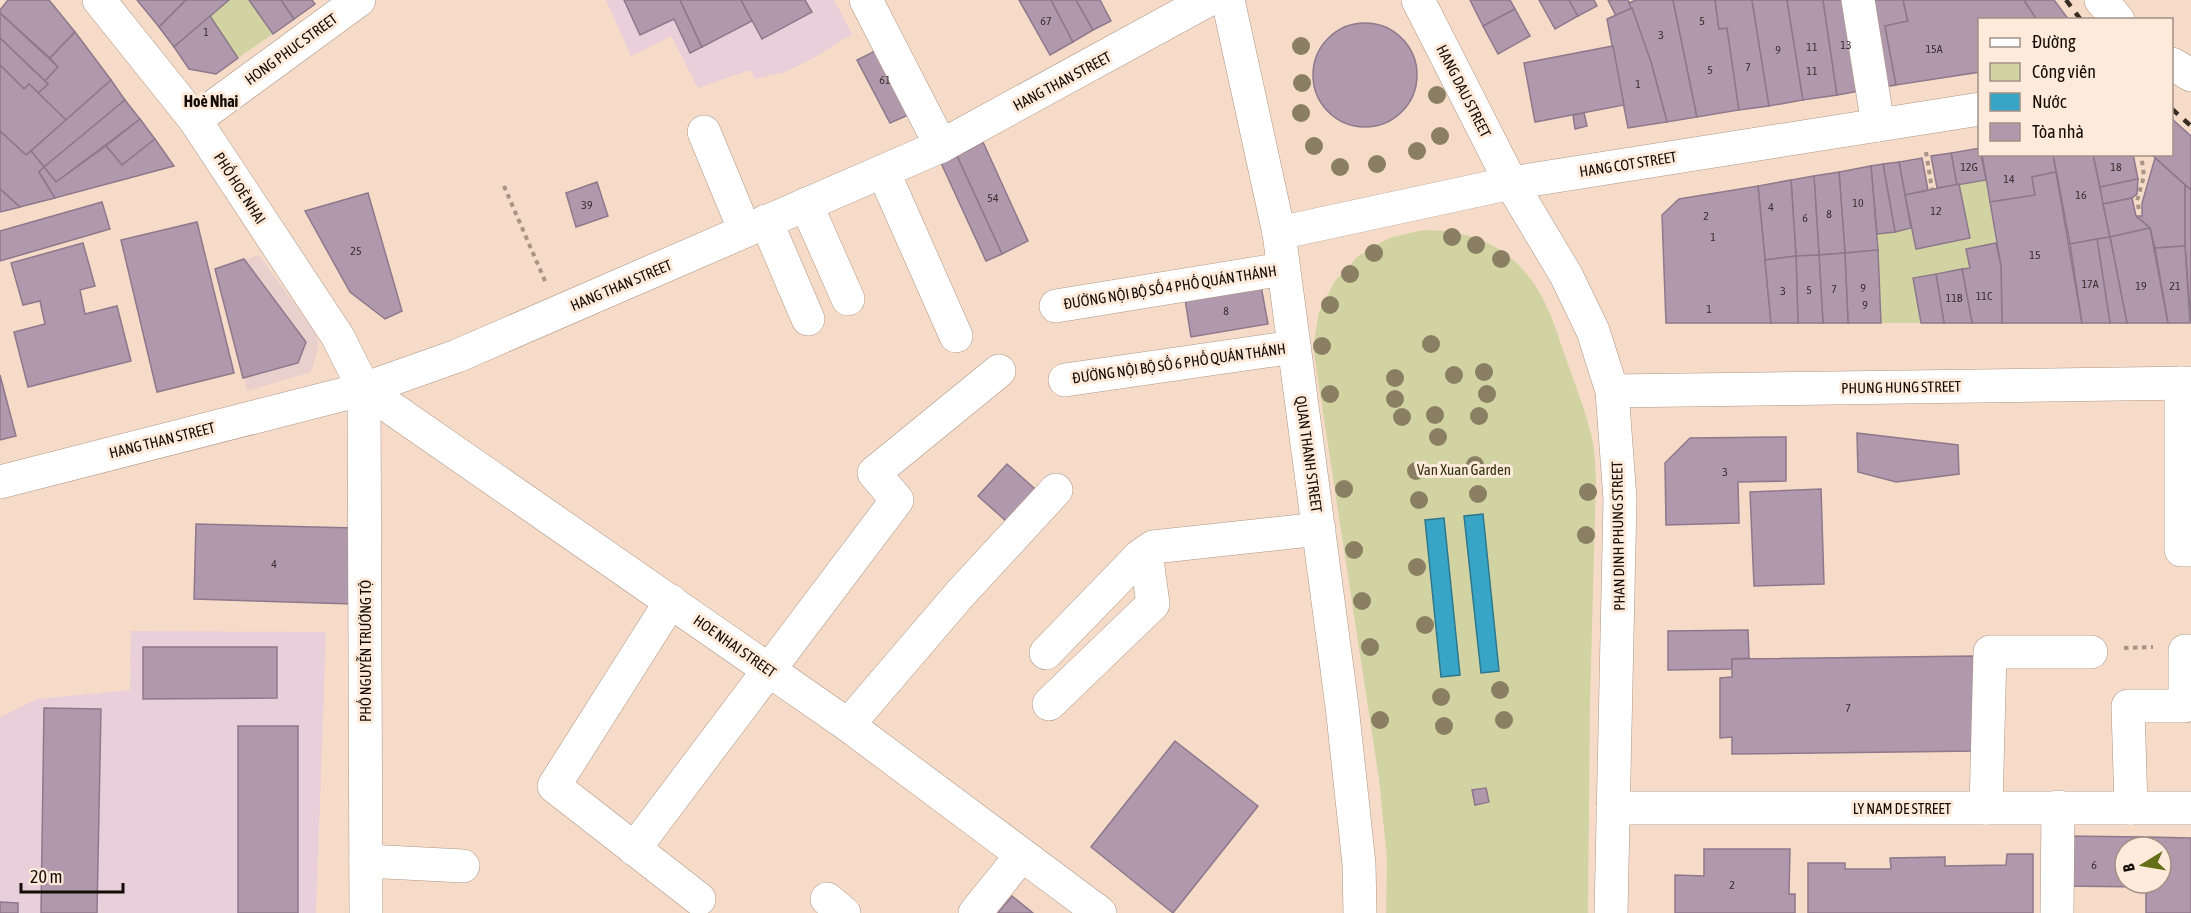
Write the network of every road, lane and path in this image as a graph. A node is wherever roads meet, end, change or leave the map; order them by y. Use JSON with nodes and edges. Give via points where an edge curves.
{"nodes":[{"id":1,"x":99,"y":0,"type":"edge"},
{"id":2,"x":359,"y":0,"type":"edge"},
{"id":3,"x":866,"y":0,"type":"edge"},
{"id":4,"x":1208,"y":0,"type":"edge"},
{"id":5,"x":1228,"y":0,"type":"edge"},
{"id":6,"x":1418,"y":0,"type":"edge"},
{"id":7,"x":1858,"y":0,"type":"edge"},
{"id":8,"x":2101,"y":0,"type":"edge"},
{"id":9,"x":2116,"y":18,"type":"edge"},
{"id":10,"x":2173,"y":65,"type":"edge"},
{"id":11,"x":2191,"y":75,"type":"edge"},
{"id":12,"x":2173,"y":78,"type":"edge"},
{"id":13,"x":1978,"y":109,"type":"edge"},
{"id":14,"x":195,"y":120,"type":"junction"},
{"id":15,"x":1878,"y":124,"type":"junction"},
{"id":16,"x":704,"y":132,"type":"dead end"},
{"id":17,"x":942,"y":146,"type":"junction"},
{"id":18,"x":2141,"y":156,"type":"edge"},
{"id":19,"x":883,"y":171,"type":"junction"},
{"id":20,"x":1511,"y":183,"type":"junction"},
{"id":21,"x":504,"y":186,"type":"dead end"},
{"id":22,"x":806,"y":204,"type":"junction"},
{"id":23,"x":2139,"y":209,"type":"dead end"},
{"id":24,"x":756,"y":226,"type":"junction"},
{"id":25,"x":1279,"y":233,"type":"junction"},
{"id":26,"x":1283,"y":269,"type":"junction"},
{"id":27,"x":848,"y":299,"type":"dead end"},
{"id":28,"x":1056,"y":306,"type":"dead end"},
{"id":29,"x":558,"y":312,"type":"junction"},
{"id":30,"x":808,"y":318,"type":"dead end"},
{"id":31,"x":956,"y":336,"type":"dead end"},
{"id":32,"x":1294,"y":347,"type":"junction"},
{"id":33,"x":999,"y":371,"type":"dead end"},
{"id":34,"x":1065,"y":380,"type":"dead end"},
{"id":35,"x":2186,"y":383,"type":"edge"},
{"id":36,"x":364,"y":389,"type":"junction"},
{"id":37,"x":1612,"y":391,"type":"junction"},
{"id":38,"x":0,"y":482,"type":"edge"},
{"id":39,"x":1056,"y":490,"type":"dead end"},
{"id":40,"x":1319,"y":529,"type":"junction"},
{"id":41,"x":2191,"y":550,"type":"edge"},
{"id":42,"x":1146,"y":552,"type":"junction"},
{"id":43,"x":670,"y":602,"type":"junction"},
{"id":44,"x":2188,"y":651,"type":"edge"},
{"id":45,"x":2091,"y":652,"type":"joint"},
{"id":46,"x":1046,"y":653,"type":"dead end"},
{"id":47,"x":769,"y":670,"type":"junction"},
{"id":48,"x":1049,"y":704,"type":"dead end"},
{"id":49,"x":848,"y":725,"type":"junction"},
{"id":50,"x":2058,"y":807,"type":"junction"},
{"id":51,"x":1613,"y":808,"type":"junction"},
{"id":52,"x":1986,"y":808,"type":"junction"},
{"id":53,"x":2131,"y":808,"type":"junction"},
{"id":54,"x":2191,"y":808,"type":"edge"},
{"id":55,"x":634,"y":849,"type":"junction"},
{"id":56,"x":1022,"y":855,"type":"junction"},
{"id":57,"x":366,"y":861,"type":"junction"},
{"id":58,"x":463,"y":866,"type":"dead end"},
{"id":59,"x":699,"y":899,"type":"dead end"},
{"id":60,"x":366,"y":913,"type":"edge"},
{"id":61,"x":975,"y":913,"type":"edge"},
{"id":62,"x":1100,"y":913,"type":"edge"},
{"id":63,"x":1360,"y":913,"type":"edge"},
{"id":64,"x":1611,"y":913,"type":"edge"},
{"id":65,"x":2057,"y":913,"type":"edge"}],
"edges":[{"from":1,"to":14,"type":"street","name":"PHỐ HOÈ NHAI"},
{"from":2,"to":14,"type":"street","name":"HONG PHUC STREET"},
{"from":3,"to":17,"type":"street"},
{"from":4,"to":17,"type":"street","name":"HANG THAN STREET"},
{"from":5,"to":25,"type":"street","name":"QUAN THANH STREET"},
{"from":6,"to":20,"type":"street","name":"HANG DAU STREET"},
{"from":7,"to":15,"type":"street"},
{"from":8,"to":9,"type":"street"},
{"from":10,"to":11,"type":"street"},
{"from":11,"to":12,"type":"street"},
{"from":13,"to":15,"type":"street","name":"HANG COT STREET"},
{"from":14,"to":36,"type":"street","name":"PHỐ HOÈ NHAI","via":[[338,337]]},
{"from":15,"to":20,"type":"street","name":"HANG COT STREET"},
{"from":16,"to":24,"type":"street"},
{"from":17,"to":19,"type":"street","name":"HANG THAN STREET"},
{"from":18,"to":23,"type":"path","via":[[2144,176],[2137,201]]},
{"from":19,"to":22,"type":"street","name":"HANG THAN STREET"},
{"from":19,"to":31,"type":"street"},
{"from":20,"to":25,"type":"street","name":"HANG COT STREET"},
{"from":20,"to":37,"type":"street","name":"PHAN DINH PHUNG STREET","via":[[1566,275],[1593,331]]},
{"from":21,"to":29,"type":"path"},
{"from":22,"to":24,"type":"street","name":"HANG THAN STREET"},
{"from":22,"to":27,"type":"street"},
{"from":24,"to":29,"type":"street","name":"HANG THAN STREET"},
{"from":24,"to":30,"type":"street"},
{"from":25,"to":26,"type":"street","name":"QUAN THANH STREET"},
{"from":26,"to":28,"type":"street","name":"ĐƯỜNG NỘI BỘ SỐ 4 PHỐ QUÁN THÁNH"},
{"from":26,"to":32,"type":"street","name":"QUAN THANH STREET"},
{"from":29,"to":36,"type":"street","name":"HANG THAN STREET","via":[[457,356]]},
{"from":32,"to":34,"type":"street","name":"ĐƯỜNG NỘI BỘ SỐ 6 PHỐ QUÁN THÁNH"},
{"from":32,"to":40,"type":"street","name":"QUAN THANH STREET"},
{"from":33,"to":47,"type":"street","via":[[874,473],[897,501]]},
{"from":35,"to":37,"type":"street","name":"PHUNG HUNG STREET"},
{"from":35,"to":41,"type":"street","via":[[2181,550]]},
{"from":36,"to":38,"type":"street","name":"HANG THAN STREET"},
{"from":36,"to":43,"type":"street","name":"HOE NHAI STREET"},
{"from":36,"to":57,"type":"street","name":"PHỐ NGUYỄN TRƯỜNG TỘ"},
{"from":37,"to":51,"type":"street","name":"PHAN DINH PHUNG STREET","via":[[1620,499]]},
{"from":39,"to":49,"type":"street"},
{"from":40,"to":42,"type":"street","via":[[1153,547]]},
{"from":40,"to":63,"type":"street","name":"QUAN THANH STREET","via":[[1359,864]]},
{"from":42,"to":46,"type":"street"},
{"from":42,"to":48,"type":"street","via":[[1153,603]]},
{"from":43,"to":47,"type":"street","name":"HOE NHAI STREET"},
{"from":43,"to":55,"type":"street","via":[[554,786]]},
{"from":44,"to":45,"type":"path","via":[[2186,647],[2174,647],[2091,648]]},
{"from":44,"to":53,"type":"street","via":[[2185,706],[2128,706]]},
{"from":45,"to":52,"type":"street","via":[[1990,652]]},
{"from":47,"to":49,"type":"street","name":"HOE NHAI STREET"},
{"from":47,"to":55,"type":"street"},
{"from":49,"to":56,"type":"street","name":"HOE NHAI STREET"},
{"from":50,"to":52,"type":"street","name":"LY NAM DE STREET"},
{"from":50,"to":53,"type":"street","name":"LY NAM DE STREET"},
{"from":50,"to":65,"type":"street"},
{"from":51,"to":52,"type":"street","name":"LY NAM DE STREET"},
{"from":51,"to":64,"type":"street","name":"PHAN DINH PHUNG STREET"},
{"from":53,"to":54,"type":"street","name":"LY NAM DE STREET"},
{"from":55,"to":59,"type":"street"},
{"from":56,"to":61,"type":"street"},
{"from":56,"to":62,"type":"street","name":"HOE NHAI STREET"},
{"from":57,"to":58,"type":"street"},
{"from":57,"to":60,"type":"street","name":"PHỐ NGUYỄN TRƯỜNG TỘ"}]}
